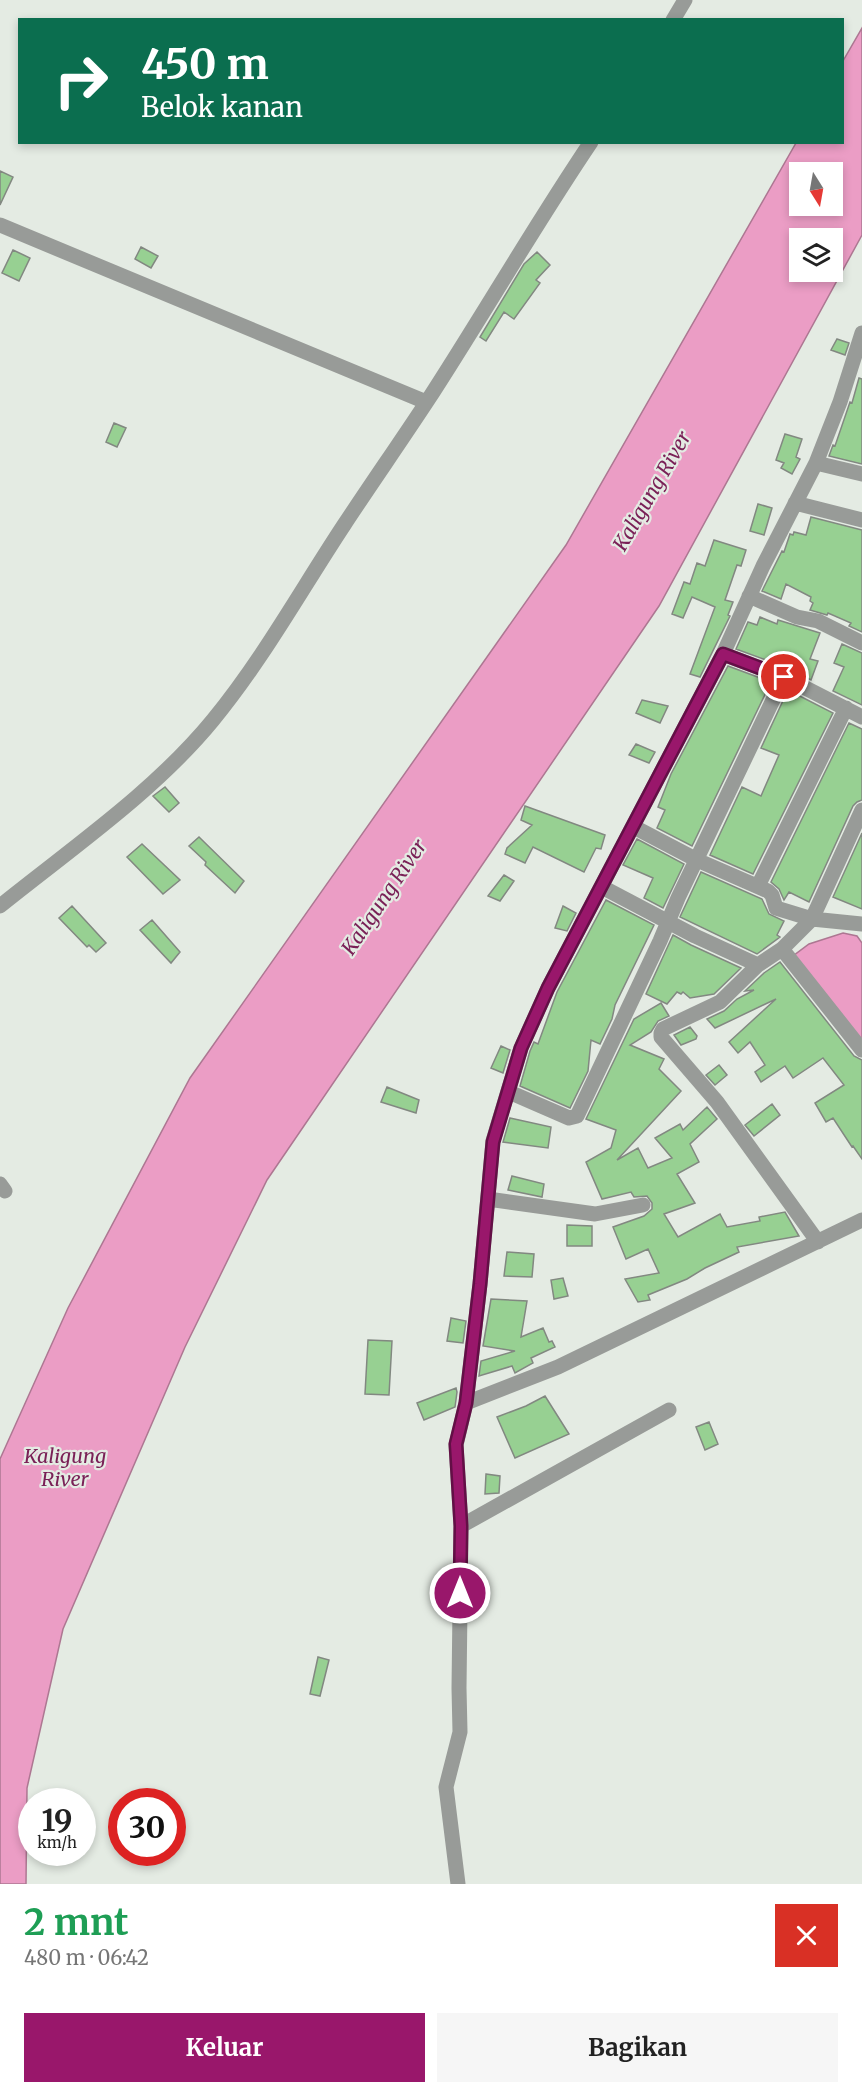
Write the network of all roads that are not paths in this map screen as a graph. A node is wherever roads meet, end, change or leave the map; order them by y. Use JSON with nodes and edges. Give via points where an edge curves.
{"nodes":[{"id":1,"x":685,"y":0,"type":"edge"},
{"id":2,"x":674,"y":18,"type":"edge"},
{"id":3,"x":590,"y":144,"type":"edge"},
{"id":4,"x":0,"y":225,"type":"edge"},
{"id":5,"x":862,"y":333,"type":"edge"},
{"id":6,"x":426,"y":402,"type":"junction"},
{"id":7,"x":816,"y":463,"type":"junction"},
{"id":8,"x":862,"y":474,"type":"edge"},
{"id":9,"x":795,"y":503,"type":"junction"},
{"id":10,"x":862,"y":520,"type":"edge"},
{"id":11,"x":749,"y":597,"type":"junction"},
{"id":12,"x":862,"y":643,"type":"edge"},
{"id":13,"x":723,"y":654,"type":"junction"},
{"id":14,"x":784,"y":677,"type":"junction"},
{"id":15,"x":846,"y":708,"type":"junction"},
{"id":16,"x":862,"y":717,"type":"edge"},
{"id":17,"x":862,"y":810,"type":"edge"},
{"id":18,"x":634,"y":827,"type":"junction"},
{"id":19,"x":697,"y":860,"type":"junction"},
{"id":20,"x":758,"y":886,"type":"junction"},
{"id":21,"x":602,"y":887,"type":"junction"},
{"id":22,"x":2,"y":904,"type":"edge"},
{"id":23,"x":812,"y":919,"type":"junction"},
{"id":24,"x":668,"y":921,"type":"junction"},
{"id":25,"x":862,"y":924,"type":"edge"},
{"id":26,"x":782,"y":949,"type":"junction"},
{"id":27,"x":758,"y":965,"type":"junction"},
{"id":28,"x":862,"y":1050,"type":"edge"},
{"id":29,"x":509,"y":1092,"type":"junction"},
{"id":30,"x":488,"y":1199,"type":"junction"},
{"id":31,"x":642,"y":1205,"type":"dead end"},
{"id":32,"x":862,"y":1220,"type":"edge"},
{"id":33,"x":818,"y":1242,"type":"junction"},
{"id":34,"x":465,"y":1407,"type":"junction"},
{"id":35,"x":669,"y":1410,"type":"dead end"},
{"id":36,"x":461,"y":1526,"type":"junction"},
{"id":37,"x":458,"y":1884,"type":"edge"}],
"edges":[{"from":1,"to":2,"type":"street"},
{"from":3,"to":6,"type":"street"},
{"from":4,"to":6,"type":"street"},
{"from":5,"to":7,"type":"street"},
{"from":6,"to":22,"type":"street","via":[[255,664],[214,720],[134,800]]},
{"from":7,"to":8,"type":"street"},
{"from":7,"to":9,"type":"street"},
{"from":9,"to":10,"type":"street"},
{"from":9,"to":11,"type":"street"},
{"from":11,"to":12,"type":"street","via":[[797,617],[821,622]]},
{"from":11,"to":13,"type":"street"},
{"from":13,"to":14,"type":"street"},
{"from":13,"to":18,"type":"street"},
{"from":14,"to":15,"type":"street"},
{"from":14,"to":19,"type":"street"},
{"from":15,"to":16,"type":"street"},
{"from":15,"to":20,"type":"street"},
{"from":17,"to":23,"type":"street"},
{"from":18,"to":19,"type":"street"},
{"from":18,"to":21,"type":"street"},
{"from":19,"to":20,"type":"street"},
{"from":19,"to":24,"type":"street"},
{"from":20,"to":23,"type":"street","via":[[772,895],[776,908]]},
{"from":21,"to":24,"type":"street"},
{"from":21,"to":29,"type":"street","via":[[548,988],[521,1048]]},
{"from":23,"to":25,"type":"street"},
{"from":23,"to":26,"type":"street"},
{"from":24,"to":27,"type":"street"},
{"from":24,"to":29,"type":"street","via":[[577,1116],[569,1118]]},
{"from":26,"to":27,"type":"street"},
{"from":26,"to":28,"type":"street"},
{"from":27,"to":33,"type":"street","via":[[720,1002],[663,1029],[660,1035],[717,1102]]},
{"from":29,"to":30,"type":"street","via":[[491,1149]]},
{"from":30,"to":31,"type":"street","via":[[595,1214]]},
{"from":30,"to":34,"type":"street"},
{"from":32,"to":33,"type":"street"},
{"from":33,"to":34,"type":"street","via":[[558,1367]]},
{"from":34,"to":36,"type":"street","via":[[456,1444]]},
{"from":35,"to":36,"type":"street"},
{"from":36,"to":37,"type":"street","via":[[460,1732],[446,1787]]}]}
